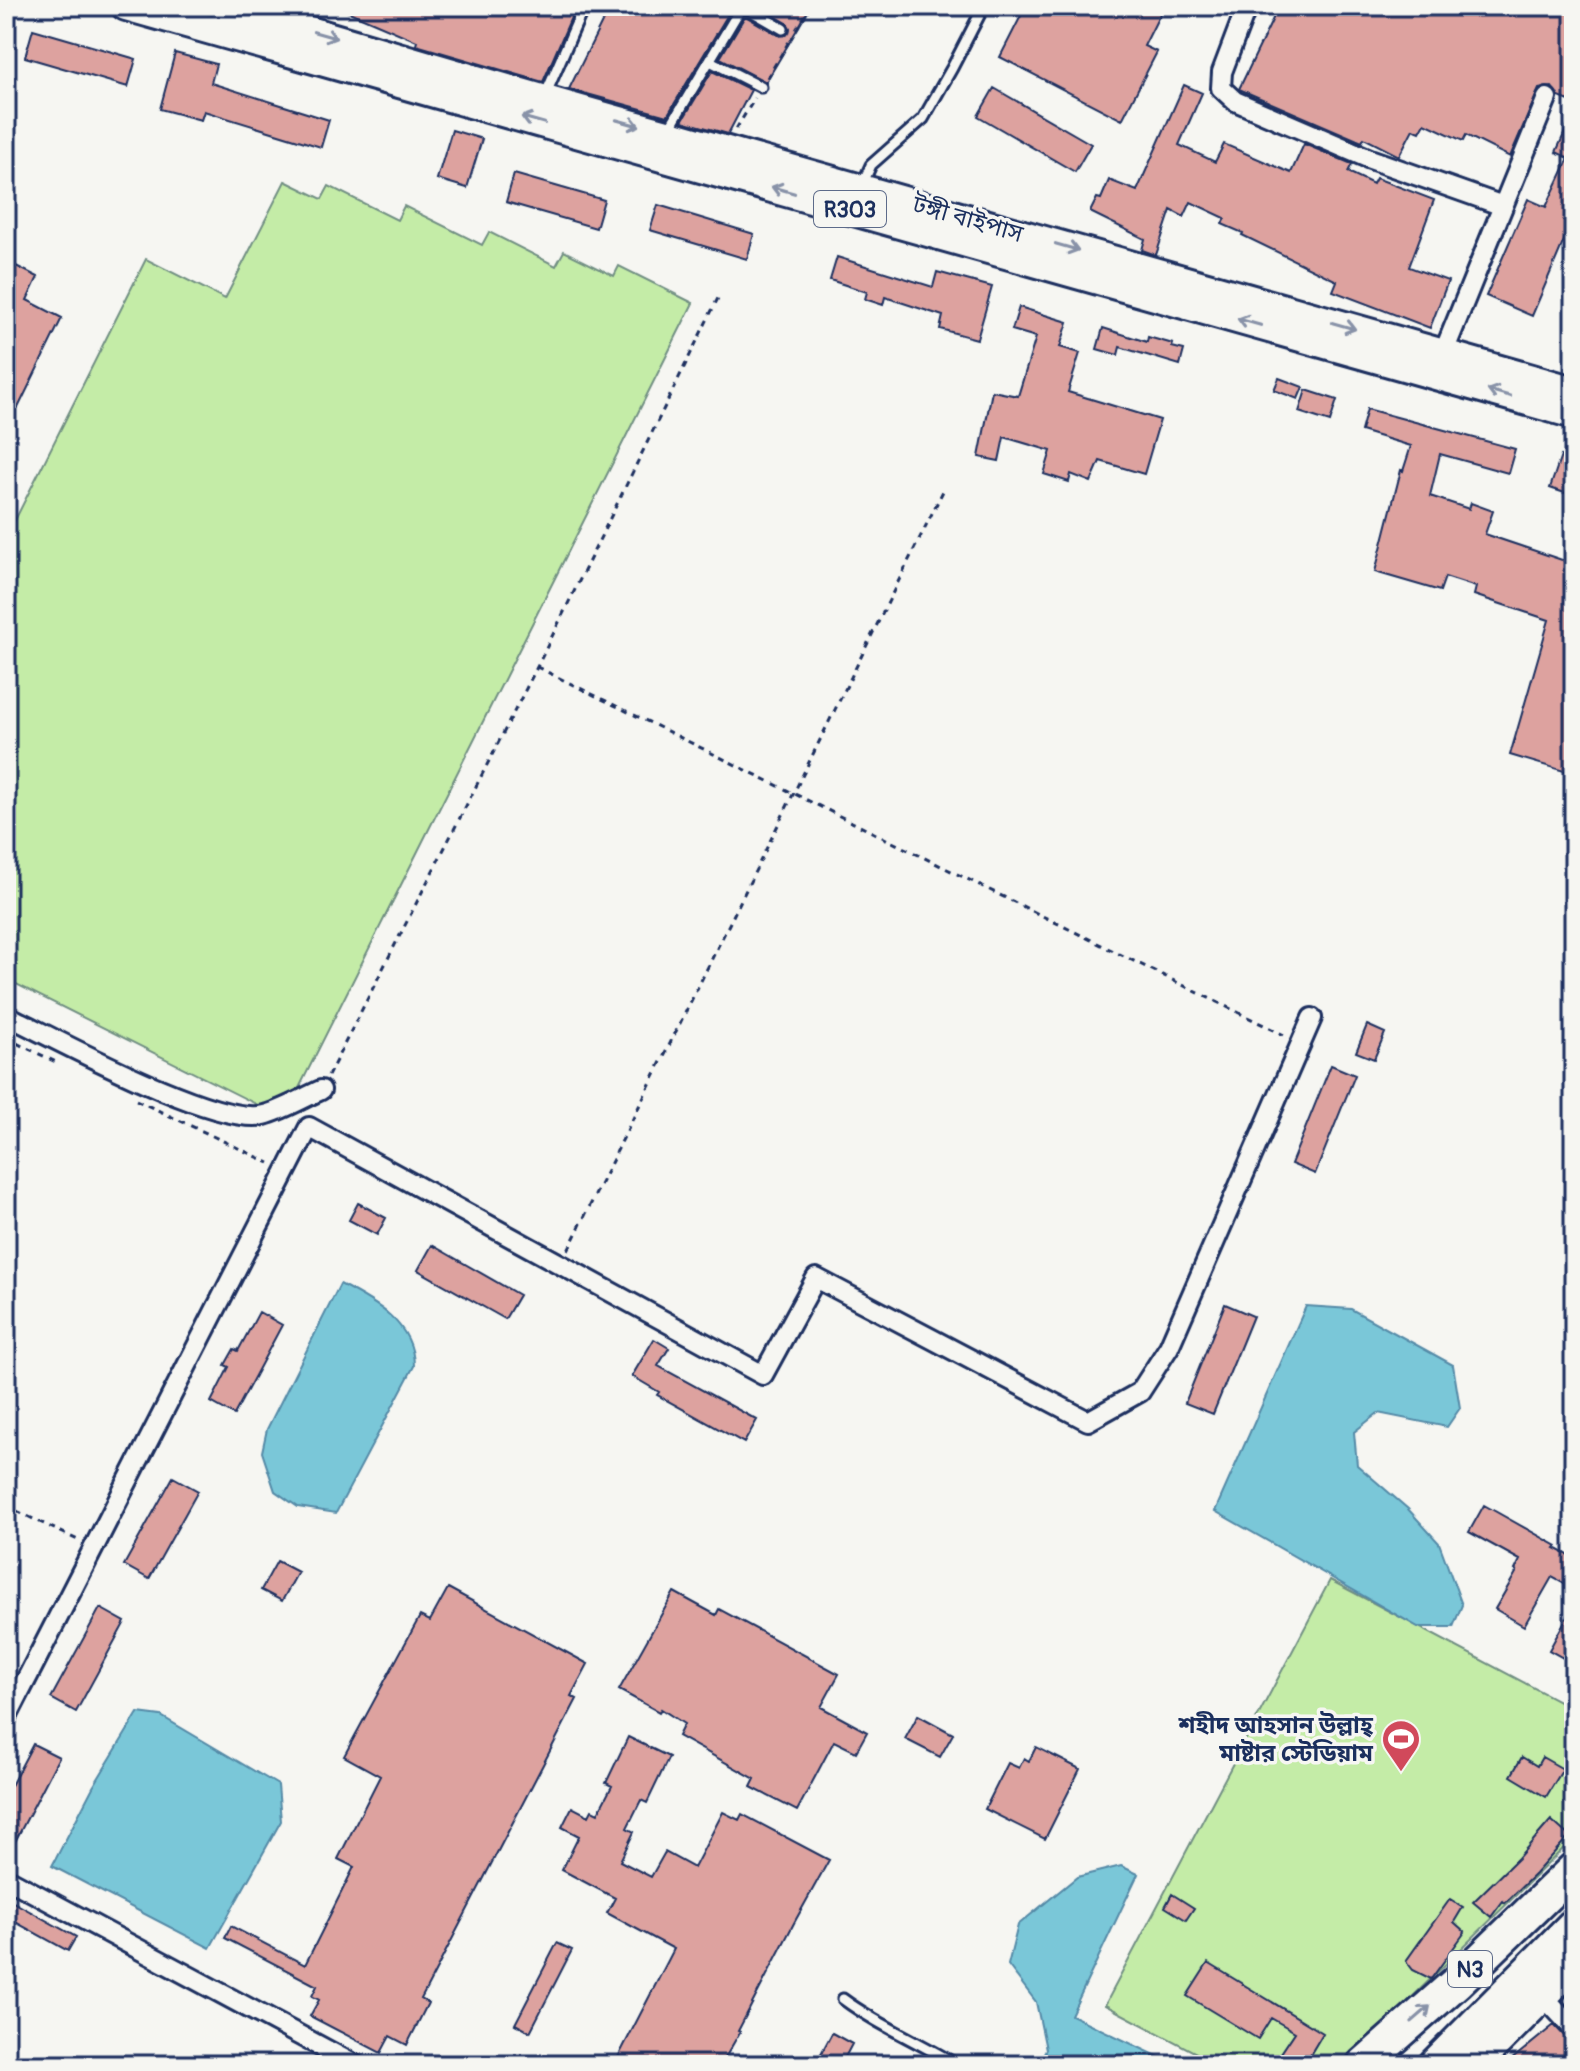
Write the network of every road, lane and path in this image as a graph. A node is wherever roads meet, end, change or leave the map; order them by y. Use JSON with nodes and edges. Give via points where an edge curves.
{"nodes":[{"id":1,"x":126,"y":6,"type":"edge"},
{"id":2,"x":223,"y":6,"type":"edge"},
{"id":3,"x":584,"y":6,"type":"edge"},
{"id":4,"x":742,"y":6,"type":"edge"},
{"id":5,"x":984,"y":6,"type":"edge"},
{"id":6,"x":1247,"y":6,"type":"edge"},
{"id":7,"x":783,"y":29,"type":"dead end"},
{"id":8,"x":710,"y":61,"type":"junction"},
{"id":9,"x":761,"y":87,"type":"dead end"},
{"id":10,"x":1547,"y":98,"type":"dead end"},
{"id":11,"x":542,"y":101,"type":"junction"},
{"id":12,"x":667,"y":134,"type":"junction"},
{"id":13,"x":861,"y":188,"type":"junction"},
{"id":14,"x":1503,"y":206,"type":"junction"},
{"id":15,"x":720,"y":294,"type":"dead end"},
{"id":16,"x":1443,"y":354,"type":"junction"},
{"id":17,"x":1574,"y":391,"type":"edge"},
{"id":18,"x":1574,"y":414,"type":"edge"},
{"id":19,"x":943,"y":491,"type":"dead end"},
{"id":20,"x":537,"y":667,"type":"junction"},
{"id":21,"x":793,"y":794,"type":"junction"},
{"id":22,"x":6,"y":1015,"type":"edge"},
{"id":23,"x":1312,"y":1018,"type":"dead end"},
{"id":24,"x":1284,"y":1035,"type":"dead end"},
{"id":25,"x":6,"y":1038,"type":"edge"},
{"id":26,"x":62,"y":1065,"type":"dead end"},
{"id":27,"x":321,"y":1090,"type":"junction"},
{"id":28,"x":133,"y":1098,"type":"dead end"},
{"id":29,"x":309,"y":1127,"type":"junction"},
{"id":30,"x":288,"y":1171,"type":"junction"},
{"id":31,"x":561,"y":1264,"type":"junction"},
{"id":32,"x":6,"y":1506,"type":"edge"},
{"id":33,"x":94,"y":1548,"type":"junction"},
{"id":34,"x":6,"y":1719,"type":"edge"},
{"id":35,"x":1574,"y":1869,"type":"edge"},
{"id":36,"x":6,"y":1878,"type":"edge"},
{"id":37,"x":1574,"y":1925,"type":"edge"},
{"id":38,"x":1574,"y":1963,"type":"edge"},
{"id":39,"x":1543,"y":1996,"type":"junction"},
{"id":40,"x":843,"y":1999,"type":"dead end"},
{"id":41,"x":1574,"y":2029,"type":"edge"},
{"id":42,"x":1369,"y":2062,"type":"edge"},
{"id":43,"x":1473,"y":2062,"type":"edge"},
{"id":44,"x":355,"y":2065,"type":"edge"},
{"id":45,"x":957,"y":2065,"type":"edge"},
{"id":46,"x":1435,"y":2065,"type":"edge"}],
"edges":[{"from":18,"to":1,"type":"main road","number":"R303","one_way":true},
{"from":2,"to":11,"type":"main road","name":"টঙ্গী বাইপাস","number":"R303","one_way":true},
{"from":3,"to":11,"type":"lane"},
{"from":4,"to":7,"type":"lane"},
{"from":4,"to":8,"type":"lane"},
{"from":5,"to":13,"type":"lane","via":[[923,119],[871,165]]},
{"from":6,"to":14,"type":"street","via":[[1222,72],[1221,88],[1235,101],[1370,159]]},
{"from":8,"to":9,"type":"lane"},
{"from":8,"to":12,"type":"lane"},
{"from":10,"to":14,"type":"street"},
{"from":11,"to":12,"type":"main road","name":"টঙ্গী বাইপাস","number":"R303","one_way":true},
{"from":12,"to":13,"type":"main road","name":"টঙ্গী বাইপাস","number":"R303"},
{"from":13,"to":16,"type":"main road","name":"টঙ্গী বাইপাস","number":"R303","one_way":true},
{"from":14,"to":16,"type":"street"},
{"from":15,"to":20,"type":"path"},
{"from":16,"to":17,"type":"main road","name":"টঙ্গী বাইপাস","number":"R303"},
{"from":19,"to":21,"type":"path"},
{"from":20,"to":21,"type":"path"},
{"from":20,"to":27,"type":"path"},
{"from":21,"to":24,"type":"path"},
{"from":21,"to":31,"type":"path"},
{"from":22,"to":27,"type":"street","via":[[179,1097],[236,1117],[263,1115]]},
{"from":23,"to":31,"type":"street","via":[[1169,1347],[1140,1392],[1088,1421],[816,1278],[763,1375]]},
{"from":25,"to":26,"type":"path"},
{"from":27,"to":29,"type":"street"},
{"from":28,"to":30,"type":"path"},
{"from":29,"to":30,"type":"street"},
{"from":29,"to":31,"type":"street"},
{"from":30,"to":33,"type":"street"},
{"from":32,"to":33,"type":"path"},
{"from":33,"to":34,"type":"street"},
{"from":42,"to":35,"type":"highway","number":"N3","one_way":true},
{"from":36,"to":44,"type":"street"},
{"from":37,"to":46,"type":"highway"},
{"from":38,"to":39,"type":"highway"},
{"from":39,"to":41,"type":"street"},
{"from":39,"to":43,"type":"highway"},
{"from":40,"to":45,"type":"lane"}]}
